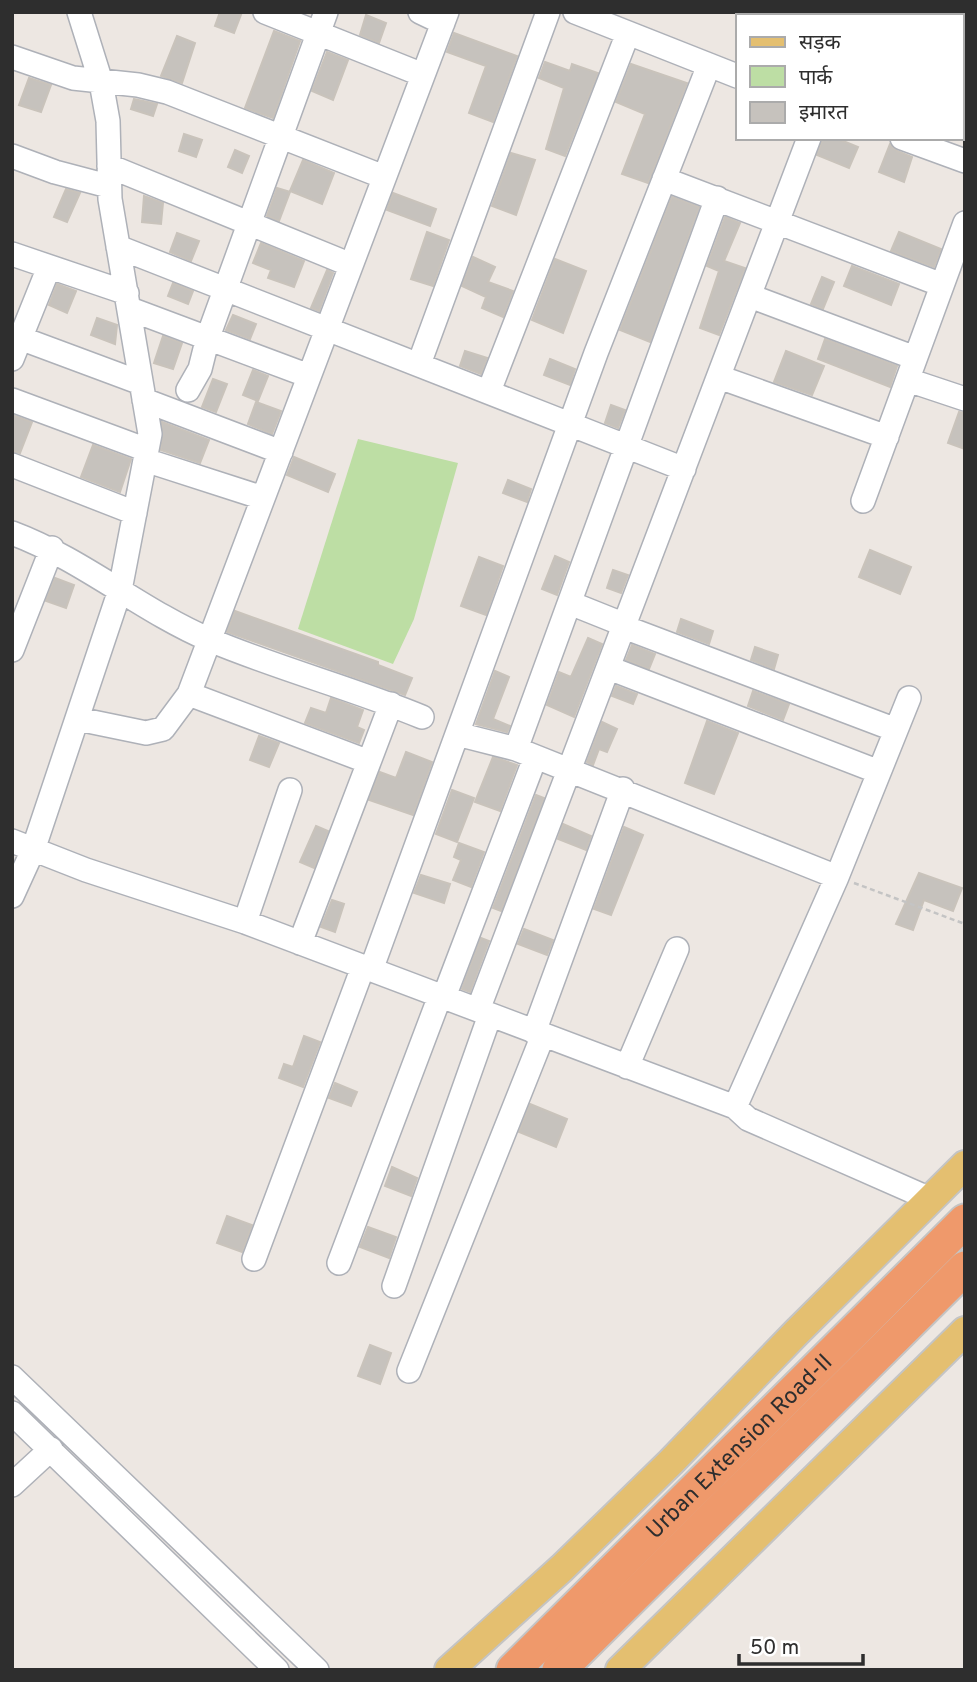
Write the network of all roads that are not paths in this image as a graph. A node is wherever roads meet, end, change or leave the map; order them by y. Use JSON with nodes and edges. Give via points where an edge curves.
{"nodes":[{"id":1,"x":79,"y":12,"type":"edge"},
{"id":2,"x":265,"y":12,"type":"edge"},
{"id":3,"x":419,"y":12,"type":"edge"},
{"id":4,"x":548,"y":12,"type":"edge"},
{"id":5,"x":575,"y":12,"type":"edge"},
{"id":6,"x":445,"y":17,"type":"edge"},
{"id":7,"x":322,"y":23,"type":"edge"},
{"id":8,"x":628,"y":33,"type":"junction"},
{"id":9,"x":12,"y":57,"type":"edge"},
{"id":10,"x":709,"y":65,"type":"junction"},
{"id":11,"x":423,"y":75,"type":"junction"},
{"id":12,"x":736,"y":76,"type":"edge"},
{"id":13,"x":101,"y":82,"type":"junction"},
{"id":14,"x":281,"y":135,"type":"junction"},
{"id":15,"x":808,"y":140,"type":"edge"},
{"id":16,"x":907,"y":140,"type":"edge"},
{"id":17,"x":12,"y":156,"type":"edge"},
{"id":18,"x":965,"y":161,"type":"edge"},
{"id":19,"x":109,"y":176,"type":"junction"},
{"id":20,"x":384,"y":177,"type":"junction"},
{"id":21,"x":664,"y":179,"type":"junction"},
{"id":22,"x":717,"y":198,"type":"junction"},
{"id":23,"x":250,"y":223,"type":"junction"},
{"id":24,"x":777,"y":223,"type":"junction"},
{"id":25,"x":965,"y":223,"type":"edge"},
{"id":26,"x":118,"y":247,"type":"junction"},
{"id":27,"x":12,"y":254,"type":"edge"},
{"id":28,"x":351,"y":265,"type":"junction"},
{"id":29,"x":49,"y":267,"type":"junction"},
{"id":30,"x":942,"y":285,"type":"junction"},
{"id":31,"x":227,"y":288,"type":"junction"},
{"id":32,"x":750,"y":296,"type":"junction"},
{"id":33,"x":129,"y":301,"type":"junction"},
{"id":34,"x":327,"y":328,"type":"junction"},
{"id":35,"x":16,"y":336,"type":"edge"},
{"id":36,"x":208,"y":337,"type":"junction"},
{"id":37,"x":12,"y":359,"type":"edge"},
{"id":38,"x":419,"y":364,"type":"junction"},
{"id":39,"x":911,"y":369,"type":"junction"},
{"id":40,"x":309,"y":376,"type":"junction"},
{"id":41,"x":719,"y":377,"type":"junction"},
{"id":42,"x":188,"y":390,"type":"dead end"},
{"id":43,"x":489,"y":391,"type":"junction"},
{"id":44,"x":142,"y":392,"type":"junction"},
{"id":45,"x":965,"y":399,"type":"edge"},
{"id":46,"x":12,"y":400,"type":"edge"},
{"id":47,"x":571,"y":424,"type":"junction"},
{"id":48,"x":887,"y":437,"type":"junction"},
{"id":49,"x":625,"y":446,"type":"junction"},
{"id":50,"x":281,"y":452,"type":"junction"},
{"id":51,"x":146,"y":455,"type":"junction"},
{"id":52,"x":12,"y":465,"type":"edge"},
{"id":53,"x":684,"y":469,"type":"junction"},
{"id":54,"x":263,"y":498,"type":"junction"},
{"id":55,"x":863,"y":501,"type":"dead end"},
{"id":56,"x":135,"y":513,"type":"junction"},
{"id":57,"x":12,"y":533,"type":"edge"},
{"id":58,"x":51,"y":548,"type":"junction"},
{"id":59,"x":120,"y":590,"type":"junction"},
{"id":60,"x":570,"y":603,"type":"junction"},
{"id":61,"x":624,"y":626,"type":"junction"},
{"id":62,"x":210,"y":640,"type":"junction"},
{"id":63,"x":12,"y":650,"type":"edge"},
{"id":64,"x":609,"y":668,"type":"junction"},
{"id":65,"x":189,"y":694,"type":"junction"},
{"id":66,"x":909,"y":698,"type":"dead end"},
{"id":67,"x":391,"y":704,"type":"junction"},
{"id":68,"x":422,"y":717,"type":"dead end"},
{"id":69,"x":78,"y":719,"type":"junction"},
{"id":70,"x":896,"y":730,"type":"junction"},
{"id":71,"x":457,"y":734,"type":"junction"},
{"id":72,"x":525,"y":753,"type":"junction"},
{"id":73,"x":369,"y":762,"type":"junction"},
{"id":74,"x":570,"y":771,"type":"junction"},
{"id":75,"x":879,"y":772,"type":"junction"},
{"id":76,"x":623,"y":789,"type":"junction"},
{"id":77,"x":290,"y":790,"type":"dead end"},
{"id":78,"x":23,"y":845,"type":"edge"},
{"id":79,"x":837,"y":877,"type":"junction"},
{"id":80,"x":12,"y":896,"type":"edge"},
{"id":81,"x":245,"y":922,"type":"junction"},
{"id":82,"x":300,"y":943,"type":"junction"},
{"id":83,"x":677,"y":949,"type":"dead end"},
{"id":84,"x":367,"y":968,"type":"junction"},
{"id":85,"x":442,"y":997,"type":"junction"},
{"id":86,"x":484,"y":1013,"type":"junction"},
{"id":87,"x":538,"y":1033,"type":"junction"},
{"id":88,"x":627,"y":1066,"type":"junction"},
{"id":89,"x":735,"y":1107,"type":"junction"},
{"id":90,"x":965,"y":1165,"type":"edge"},
{"id":91,"x":930,"y":1199,"type":"junction"},
{"id":92,"x":965,"y":1221,"type":"edge"},
{"id":93,"x":254,"y":1259,"type":"dead end"},
{"id":94,"x":340,"y":1263,"type":"dead end"},
{"id":95,"x":965,"y":1268,"type":"edge"},
{"id":96,"x":394,"y":1286,"type":"dead end"},
{"id":97,"x":965,"y":1331,"type":"edge"},
{"id":98,"x":409,"y":1371,"type":"dead end"},
{"id":99,"x":12,"y":1377,"type":"edge"},
{"id":100,"x":12,"y":1413,"type":"edge"},
{"id":101,"x":51,"y":1449,"type":"junction"},
{"id":102,"x":16,"y":1476,"type":"edge"},
{"id":103,"x":277,"y":1670,"type":"edge"},
{"id":104,"x":317,"y":1670,"type":"edge"},
{"id":105,"x":449,"y":1670,"type":"edge"},
{"id":106,"x":513,"y":1670,"type":"edge"},
{"id":107,"x":559,"y":1670,"type":"edge"},
{"id":108,"x":620,"y":1670,"type":"edge"}],
"edges":[{"from":1,"to":13,"type":"street"},
{"from":2,"to":7,"type":"street"},
{"from":3,"to":6,"type":"street"},
{"from":4,"to":38,"type":"street"},
{"from":5,"to":8,"type":"street"},
{"from":6,"to":11,"type":"street"},
{"from":7,"to":11,"type":"street"},
{"from":7,"to":14,"type":"street"},
{"from":8,"to":10,"type":"street"},
{"from":8,"to":43,"type":"street"},
{"from":9,"to":13,"type":"street","via":[[53,73]]},
{"from":10,"to":12,"type":"street"},
{"from":10,"to":21,"type":"street"},
{"from":11,"to":20,"type":"street"},
{"from":13,"to":14,"type":"street","via":[[167,92]]},
{"from":13,"to":19,"type":"street","via":[[108,121]]},
{"from":14,"to":20,"type":"street"},
{"from":14,"to":23,"type":"street"},
{"from":15,"to":24,"type":"street"},
{"from":16,"to":18,"type":"street"},
{"from":17,"to":19,"type":"street","via":[[55,172]]},
{"from":19,"to":23,"type":"street"},
{"from":19,"to":26,"type":"street"},
{"from":20,"to":28,"type":"street"},
{"from":21,"to":22,"type":"street"},
{"from":21,"to":47,"type":"street"},
{"from":22,"to":24,"type":"street"},
{"from":22,"to":49,"type":"street"},
{"from":23,"to":28,"type":"street"},
{"from":23,"to":31,"type":"street"},
{"from":24,"to":30,"type":"street"},
{"from":24,"to":32,"type":"street"},
{"from":25,"to":30,"type":"street"},
{"from":26,"to":31,"type":"street"},
{"from":26,"to":33,"type":"street"},
{"from":27,"to":29,"type":"street"},
{"from":28,"to":34,"type":"street"},
{"from":29,"to":33,"type":"street"},
{"from":29,"to":35,"type":"street"},
{"from":30,"to":39,"type":"street"},
{"from":31,"to":34,"type":"street"},
{"from":31,"to":36,"type":"street"},
{"from":32,"to":39,"type":"street"},
{"from":32,"to":41,"type":"street"},
{"from":33,"to":36,"type":"street"},
{"from":33,"to":44,"type":"street"},
{"from":34,"to":38,"type":"street"},
{"from":34,"to":40,"type":"street"},
{"from":35,"to":37,"type":"street"},
{"from":35,"to":44,"type":"street"},
{"from":36,"to":40,"type":"street"},
{"from":36,"to":42,"type":"street","via":[[200,369]]},
{"from":38,"to":43,"type":"street"},
{"from":39,"to":45,"type":"street"},
{"from":39,"to":48,"type":"street"},
{"from":40,"to":50,"type":"street"},
{"from":41,"to":48,"type":"street"},
{"from":41,"to":53,"type":"street"},
{"from":43,"to":47,"type":"street"},
{"from":44,"to":50,"type":"street"},
{"from":44,"to":51,"type":"street","via":[[150,429]]},
{"from":46,"to":51,"type":"street"},
{"from":47,"to":49,"type":"street"},
{"from":47,"to":71,"type":"street"},
{"from":48,"to":55,"type":"street"},
{"from":49,"to":53,"type":"street"},
{"from":49,"to":60,"type":"street"},
{"from":50,"to":54,"type":"street"},
{"from":51,"to":54,"type":"street"},
{"from":51,"to":56,"type":"street"},
{"from":52,"to":56,"type":"street"},
{"from":53,"to":61,"type":"street"},
{"from":54,"to":62,"type":"street"},
{"from":56,"to":59,"type":"street"},
{"from":57,"to":58,"type":"street"},
{"from":58,"to":59,"type":"street"},
{"from":58,"to":63,"type":"street"},
{"from":59,"to":62,"type":"street"},
{"from":59,"to":69,"type":"street"},
{"from":60,"to":61,"type":"street"},
{"from":60,"to":72,"type":"street"},
{"from":61,"to":64,"type":"street"},
{"from":61,"to":70,"type":"street"},
{"from":62,"to":65,"type":"street"},
{"from":62,"to":67,"type":"street"},
{"from":64,"to":74,"type":"street"},
{"from":64,"to":75,"type":"street"},
{"from":65,"to":69,"type":"street","via":[[163,729],[146,733]]},
{"from":65,"to":73,"type":"street"},
{"from":66,"to":70,"type":"street"},
{"from":67,"to":68,"type":"street"},
{"from":67,"to":73,"type":"street"},
{"from":69,"to":78,"type":"street"},
{"from":70,"to":75,"type":"street"},
{"from":71,"to":72,"type":"street"},
{"from":71,"to":84,"type":"street"},
{"from":72,"to":74,"type":"street"},
{"from":72,"to":85,"type":"street"},
{"from":73,"to":82,"type":"street"},
{"from":74,"to":76,"type":"street"},
{"from":74,"to":86,"type":"street"},
{"from":75,"to":79,"type":"street"},
{"from":76,"to":79,"type":"street"},
{"from":76,"to":87,"type":"street"},
{"from":77,"to":81,"type":"street"},
{"from":78,"to":80,"type":"street"},
{"from":78,"to":81,"type":"street"},
{"from":79,"to":89,"type":"street"},
{"from":81,"to":82,"type":"street"},
{"from":82,"to":84,"type":"street"},
{"from":83,"to":88,"type":"street"},
{"from":84,"to":85,"type":"street"},
{"from":84,"to":93,"type":"street"},
{"from":85,"to":86,"type":"street"},
{"from":85,"to":94,"type":"street"},
{"from":86,"to":87,"type":"street"},
{"from":86,"to":96,"type":"street"},
{"from":87,"to":88,"type":"street"},
{"from":87,"to":98,"type":"street"},
{"from":88,"to":89,"type":"street"},
{"from":89,"to":91,"type":"street","via":[[748,1119]]},
{"from":90,"to":91,"type":"main road"},
{"from":91,"to":105,"type":"main road","via":[[661,1472]]},
{"from":92,"to":106,"type":"highway","name":"Urban Extension Road-II"},
{"from":95,"to":107,"type":"highway","name":"Urban Extension Road-II"},
{"from":97,"to":108,"type":"main road"},
{"from":99,"to":104,"type":"street"},
{"from":100,"to":101,"type":"street"},
{"from":101,"to":102,"type":"street"},
{"from":101,"to":103,"type":"street"}]}
